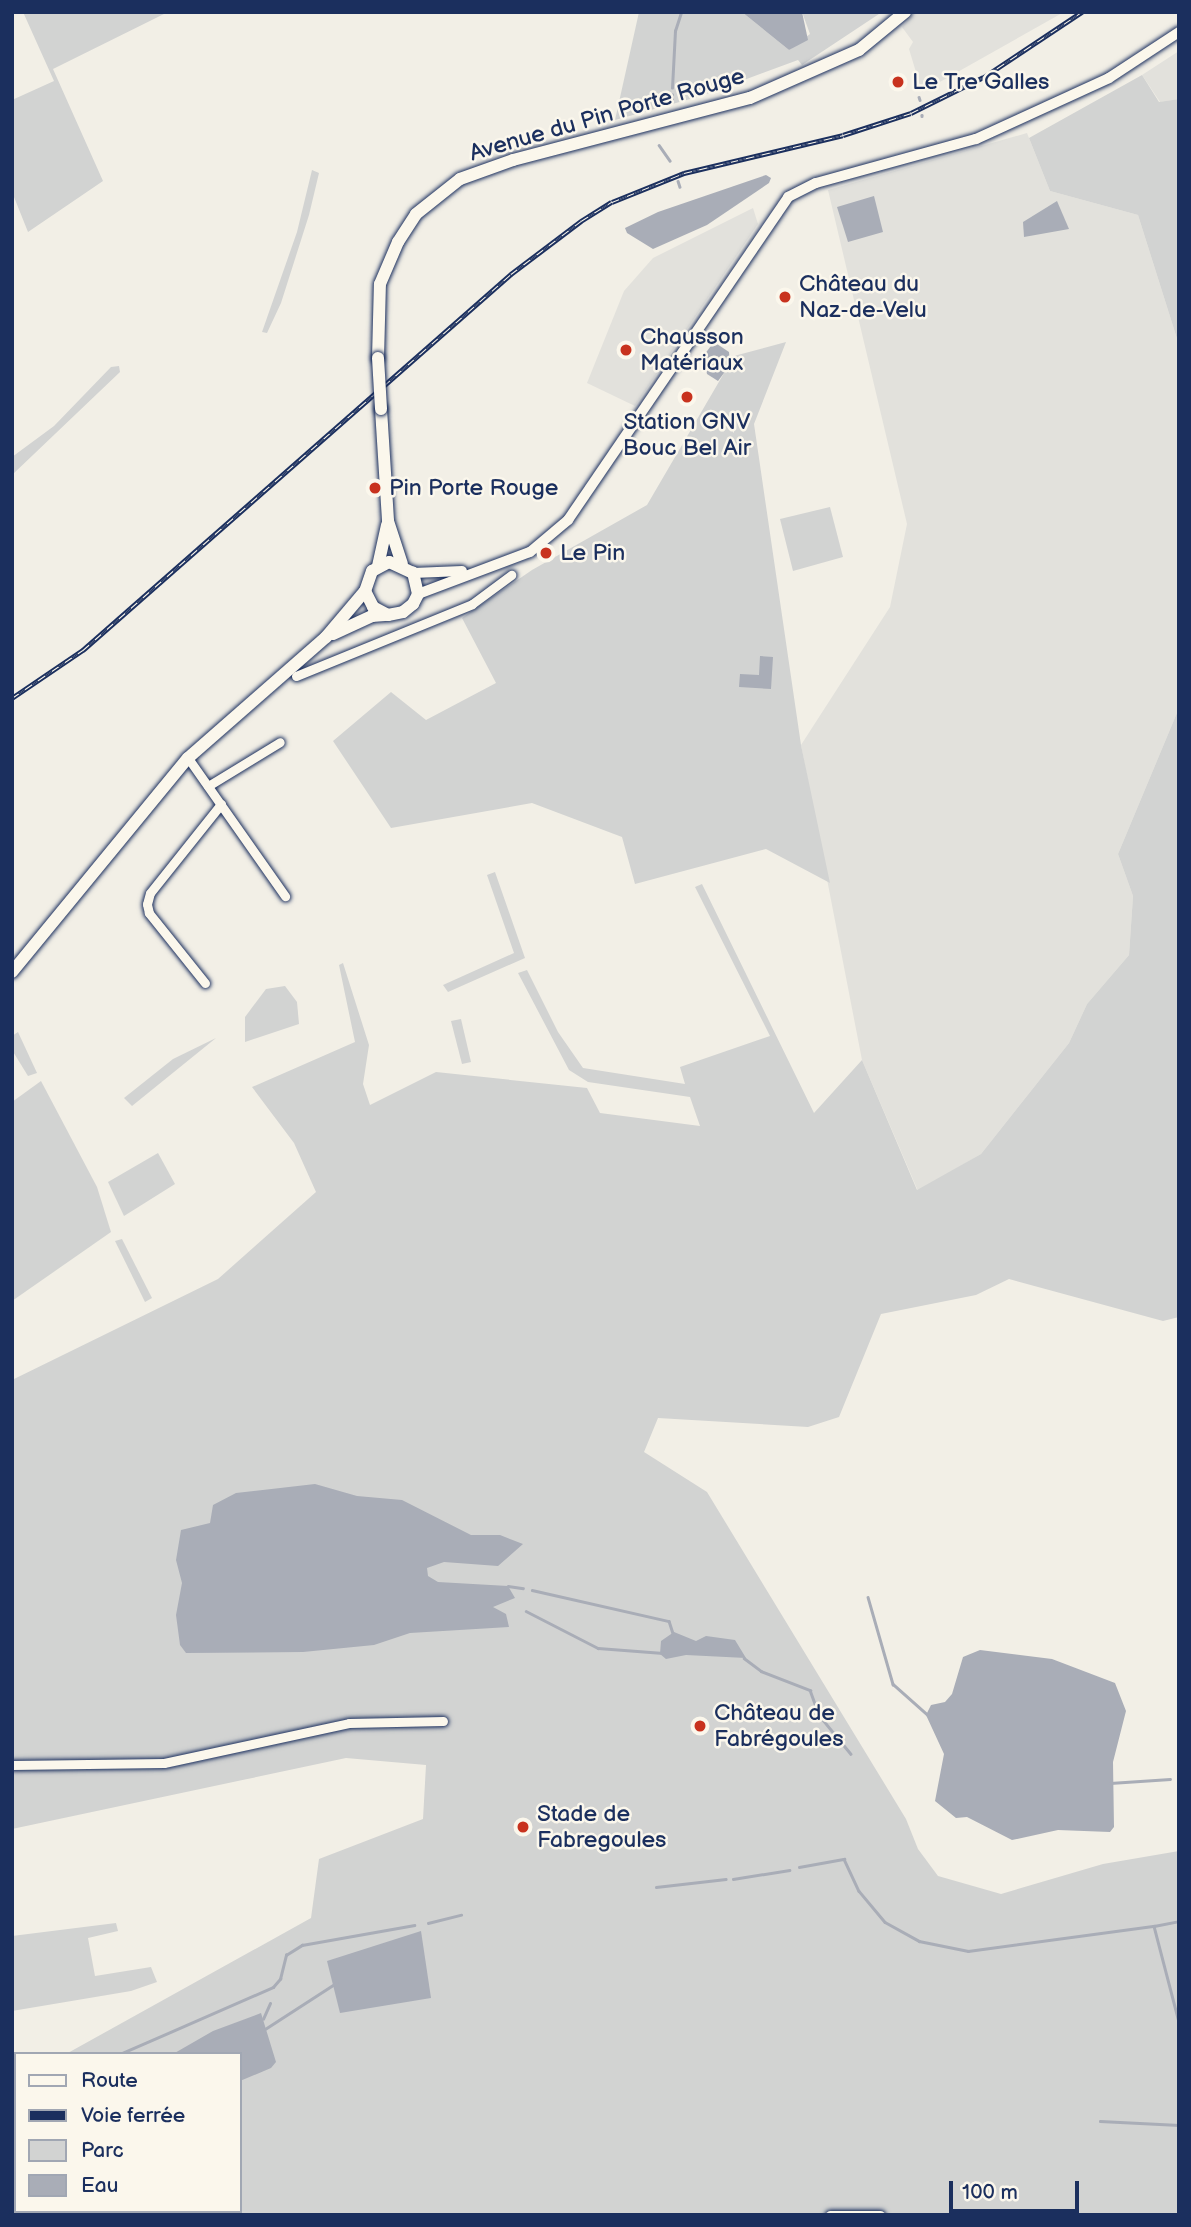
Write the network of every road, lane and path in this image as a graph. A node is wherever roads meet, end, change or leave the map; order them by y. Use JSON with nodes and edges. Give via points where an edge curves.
{"nodes":[{"id":1,"x":905,"y":12,"type":"edge"},
{"id":2,"x":1179,"y":32,"type":"edge"},
{"id":3,"x":388,"y":521,"type":"junction"},
{"id":4,"x":378,"y":566,"type":"junction"},
{"id":5,"x":408,"y":568,"type":"junction"},
{"id":6,"x":489,"y":568,"type":"junction"},
{"id":7,"x":511,"y":575,"type":"dead end"},
{"id":8,"x":365,"y":591,"type":"junction"},
{"id":9,"x":418,"y":594,"type":"junction"},
{"id":10,"x":402,"y":613,"type":"junction"},
{"id":11,"x":388,"y":615,"type":"junction"},
{"id":12,"x":410,"y":631,"type":"junction"},
{"id":13,"x":326,"y":637,"type":"junction"},
{"id":14,"x":296,"y":676,"type":"dead end"},
{"id":15,"x":280,"y":742,"type":"dead end"},
{"id":16,"x":188,"y":758,"type":"junction"},
{"id":17,"x":208,"y":786,"type":"junction"},
{"id":18,"x":220,"y":804,"type":"junction"},
{"id":19,"x":285,"y":896,"type":"dead end"},
{"id":20,"x":12,"y":972,"type":"edge"},
{"id":21,"x":205,"y":983,"type":"dead end"},
{"id":22,"x":443,"y":1721,"type":"dead end"},
{"id":23,"x":12,"y":1765,"type":"edge"},
{"id":24,"x":830,"y":2215,"type":"edge"},
{"id":25,"x":880,"y":2215,"type":"edge"}],
"edges":[{"from":1,"to":3,"type":"main road","name":"Avenue du Pin Porte Rouge","bridge":true,"via":[[859,50],[750,98],[460,178],[416,214],[397,242],[380,284],[378,358]]},
{"from":2,"to":6,"type":"street","via":[[1109,78],[975,139],[800,189],[788,197],[586,499],[542,544]]},
{"from":3,"to":4,"type":"main road","name":"Avenue du Pin Porte Rouge"},
{"from":3,"to":5,"type":"main road","name":"Avenue du Pin Porte Rouge"},
{"from":4,"to":5,"type":"main road"},
{"from":4,"to":8,"type":"main road","via":[[367,579]]},
{"from":5,"to":6,"type":"street"},
{"from":5,"to":9,"type":"main road"},
{"from":6,"to":9,"type":"street"},
{"from":7,"to":12,"type":"street","via":[[472,604]]},
{"from":8,"to":11,"type":"main road","via":[[373,607]]},
{"from":8,"to":13,"type":"main road"},
{"from":9,"to":10,"type":"main road"},
{"from":10,"to":11,"type":"main road"},
{"from":10,"to":12,"type":"street"},
{"from":11,"to":13,"type":"main road","via":[[372,616]]},
{"from":12,"to":14,"type":"street"},
{"from":13,"to":16,"type":"main road"},
{"from":15,"to":17,"type":"street"},
{"from":16,"to":17,"type":"street"},
{"from":16,"to":20,"type":"main road"},
{"from":17,"to":18,"type":"street"},
{"from":18,"to":19,"type":"street"},
{"from":18,"to":21,"type":"street","via":[[150,893],[147,904],[149,913]]},
{"from":22,"to":23,"type":"street","via":[[349,1723],[164,1763]]},
{"from":24,"to":25,"type":"street"}]}
